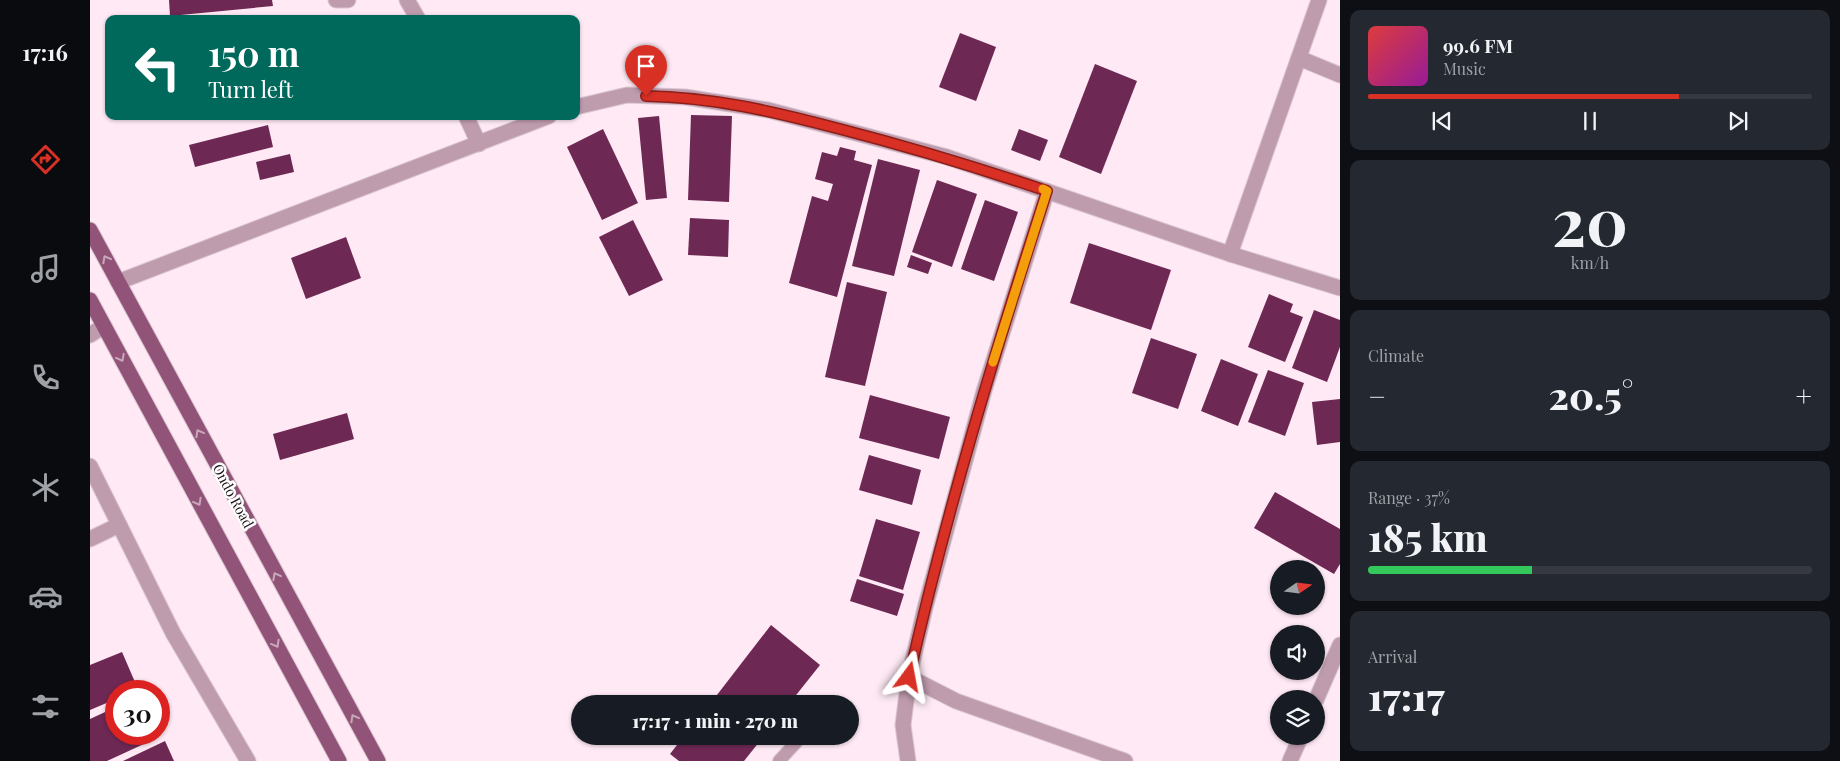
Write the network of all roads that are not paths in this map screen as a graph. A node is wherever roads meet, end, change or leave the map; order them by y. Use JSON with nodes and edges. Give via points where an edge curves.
{"nodes":[{"id":1,"x":336,"y":0,"type":"edge"},
{"id":2,"x":348,"y":0,"type":"edge"},
{"id":3,"x":407,"y":0,"type":"edge"},
{"id":4,"x":1319,"y":0,"type":"edge"},
{"id":5,"x":416,"y":15,"type":"edge"},
{"id":6,"x":1299,"y":58,"type":"junction"},
{"id":7,"x":1340,"y":75,"type":"edge"},
{"id":8,"x":580,"y":106,"type":"edge"},
{"id":9,"x":468,"y":120,"type":"edge"},
{"id":10,"x":539,"y":120,"type":"edge"},
{"id":11,"x":479,"y":144,"type":"junction"},
{"id":12,"x":1047,"y":191,"type":"junction"},
{"id":13,"x":90,"y":230,"type":"edge"},
{"id":14,"x":1230,"y":254,"type":"junction"},
{"id":15,"x":118,"y":282,"type":"junction"},
{"id":16,"x":1340,"y":288,"type":"edge"},
{"id":17,"x":90,"y":300,"type":"edge"},
{"id":18,"x":104,"y":326,"type":"junction"},
{"id":19,"x":90,"y":335,"type":"edge"},
{"id":20,"x":90,"y":466,"type":"edge"},
{"id":21,"x":119,"y":525,"type":"junction"},
{"id":22,"x":90,"y":539,"type":"edge"},
{"id":23,"x":1340,"y":645,"type":"edge"},
{"id":24,"x":909,"y":677,"type":"junction"},
{"id":25,"x":1320,"y":690,"type":"edge"},
{"id":26,"x":794,"y":745,"type":"edge"},
{"id":27,"x":1297,"y":745,"type":"edge"},
{"id":28,"x":248,"y":761,"type":"edge"},
{"id":29,"x":339,"y":761,"type":"edge"},
{"id":30,"x":378,"y":761,"type":"edge"},
{"id":31,"x":779,"y":761,"type":"edge"},
{"id":32,"x":908,"y":761,"type":"edge"},
{"id":33,"x":1125,"y":761,"type":"edge"},
{"id":34,"x":1290,"y":761,"type":"edge"}],
"edges":[{"from":1,"to":2,"type":"street"},
{"from":3,"to":5,"type":"street"},
{"from":4,"to":6,"type":"street"},
{"from":6,"to":7,"type":"street"},
{"from":6,"to":14,"type":"street"},
{"from":8,"to":12,"type":"street","via":[[627,95],[685,97],[768,110],[947,157]]},
{"from":9,"to":11,"type":"street"},
{"from":10,"to":11,"type":"street"},
{"from":11,"to":15,"type":"street"},
{"from":12,"to":14,"type":"street"},
{"from":12,"to":24,"type":"street","via":[[984,391]]},
{"from":15,"to":13,"type":"main road","name":"Ondo Road","one_way":true},
{"from":14,"to":16,"type":"street"},
{"from":30,"to":15,"type":"main road","name":"Ondo Road","one_way":true},
{"from":17,"to":18,"type":"main road"},
{"from":18,"to":19,"type":"street"},
{"from":18,"to":29,"type":"main road","one_way":true},
{"from":20,"to":21,"type":"street"},
{"from":21,"to":22,"type":"street"},
{"from":21,"to":28,"type":"street","via":[[173,633]]},
{"from":23,"to":25,"type":"street"},
{"from":24,"to":32,"type":"street","via":[[903,724]]},
{"from":24,"to":33,"type":"street","via":[[956,701]]},
{"from":26,"to":31,"type":"lane"},
{"from":27,"to":34,"type":"street"}]}
